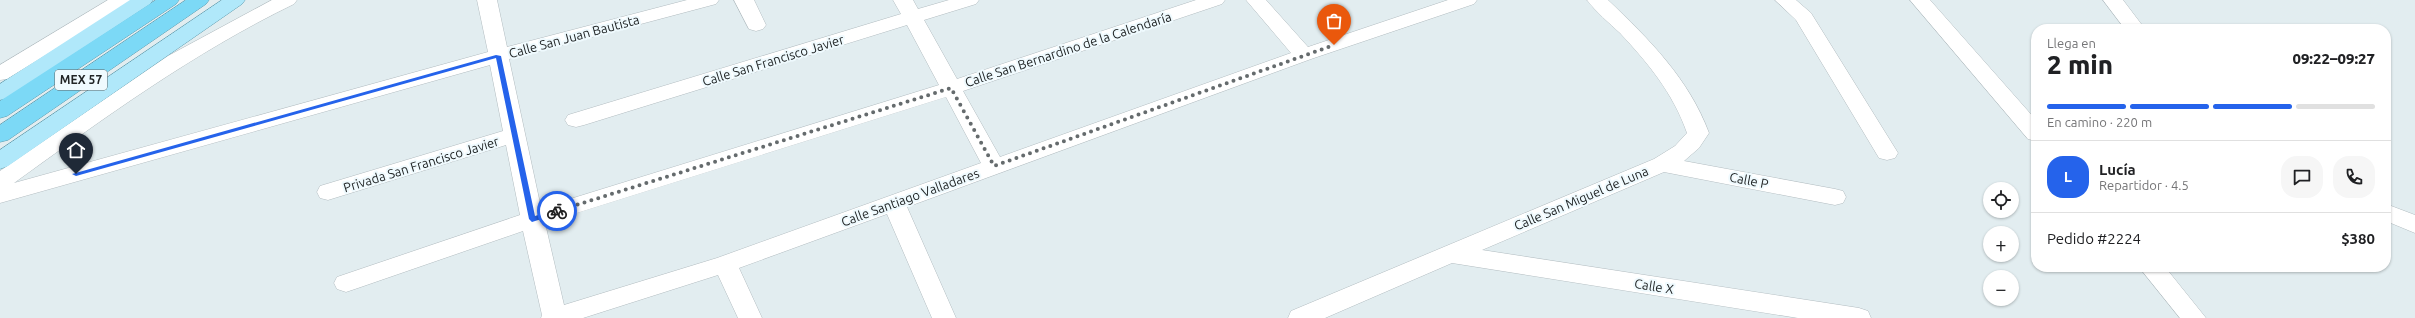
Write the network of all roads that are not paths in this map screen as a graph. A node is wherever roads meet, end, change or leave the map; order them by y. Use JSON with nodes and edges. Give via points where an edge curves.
{"nodes":[{"id":1,"x":121,"y":0,"type":"edge"},
{"id":2,"x":169,"y":0,"type":"edge"},
{"id":3,"x":199,"y":0,"type":"edge"},
{"id":4,"x":236,"y":0,"type":"edge"},
{"id":5,"x":288,"y":0,"type":"edge"},
{"id":6,"x":487,"y":0,"type":"edge"},
{"id":7,"x":709,"y":0,"type":"edge"},
{"id":8,"x":744,"y":0,"type":"edge"},
{"id":9,"x":969,"y":0,"type":"edge"},
{"id":10,"x":1215,"y":0,"type":"edge"},
{"id":11,"x":1256,"y":0,"type":"edge"},
{"id":12,"x":1467,"y":0,"type":"edge"},
{"id":13,"x":1598,"y":0,"type":"edge"},
{"id":14,"x":1785,"y":0,"type":"edge"},
{"id":15,"x":1920,"y":0,"type":"edge"},
{"id":16,"x":2113,"y":0,"type":"edge"},
{"id":17,"x":143,"y":9,"type":"edge"},
{"id":18,"x":907,"y":9,"type":"edge"},
{"id":19,"x":2131,"y":24,"type":"edge"},
{"id":20,"x":756,"y":26,"type":"dead end"},
{"id":21,"x":1304,"y":55,"type":"junction"},
{"id":22,"x":498,"y":56,"type":"junction"},
{"id":23,"x":0,"y":74,"type":"edge"},
{"id":24,"x":951,"y":88,"type":"junction"},
{"id":25,"x":0,"y":93,"type":"edge"},
{"id":26,"x":110,"y":95,"type":"junction"},
{"id":27,"x":0,"y":111,"type":"edge"},
{"id":28,"x":576,"y":120,"type":"dead end"},
{"id":29,"x":2031,"y":128,"type":"edge"},
{"id":30,"x":0,"y":135,"type":"edge"},
{"id":31,"x":515,"y":135,"type":"junction"},
{"id":32,"x":1888,"y":153,"type":"dead end"},
{"id":33,"x":0,"y":161,"type":"edge"},
{"id":34,"x":1662,"y":164,"type":"junction"},
{"id":35,"x":994,"y":166,"type":"junction"},
{"id":36,"x":0,"y":182,"type":"edge"},
{"id":37,"x":328,"y":192,"type":"dead end"},
{"id":38,"x":0,"y":195,"type":"edge"},
{"id":39,"x":1835,"y":197,"type":"dead end"},
{"id":40,"x":894,"y":203,"type":"junction"},
{"id":41,"x":2391,"y":214,"type":"edge"},
{"id":42,"x":532,"y":219,"type":"junction"},
{"id":43,"x":2415,"y":225,"type":"edge"},
{"id":44,"x":1449,"y":254,"type":"junction"},
{"id":45,"x":725,"y":264,"type":"junction"},
{"id":46,"x":2155,"y":272,"type":"edge"},
{"id":47,"x":346,"y":283,"type":"dead end"},
{"id":48,"x":555,"y":318,"type":"edge"},
{"id":49,"x":750,"y":318,"type":"edge"},
{"id":50,"x":944,"y":318,"type":"edge"},
{"id":51,"x":1300,"y":318,"type":"edge"},
{"id":52,"x":1859,"y":318,"type":"edge"},
{"id":53,"x":2194,"y":318,"type":"edge"}],
"edges":[{"from":1,"to":23,"type":"street"},
{"from":2,"to":17,"type":"highway","number":"MEX 57"},
{"from":3,"to":30,"type":"highway","number":"MEX 57"},
{"from":4,"to":26,"type":"main road"},
{"from":5,"to":26,"type":"street","via":[[214,36]]},
{"from":6,"to":22,"type":"street"},
{"from":7,"to":22,"type":"street","name":"Calle San Juan Bautista"},
{"from":8,"to":20,"type":"street"},
{"from":9,"to":18,"type":"street","name":"Calle San Francisco Javier"},
{"from":10,"to":24,"type":"street","name":"Calle San Bernardino de la Calendaría"},
{"from":11,"to":21,"type":"street"},
{"from":12,"to":21,"type":"street","name":"Calle Santiago Valladares"},
{"from":13,"to":34,"type":"street","name":"Calle San Miguel de Luna","via":[[1640,42],[1685,100],[1694,116],[1698,133],[1693,142],[1682,153]]},
{"from":14,"to":32,"type":"street","via":[[1804,17]]},
{"from":15,"to":29,"type":"street"},
{"from":16,"to":19,"type":"street"},
{"from":17,"to":25,"type":"main road"},
{"from":17,"to":27,"type":"highway","number":"MEX 57"},
{"from":18,"to":24,"type":"street"},
{"from":18,"to":28,"type":"street","name":"Calle San Francisco Javier"},
{"from":21,"to":35,"type":"street","name":"Calle Santiago Valladares"},
{"from":22,"to":31,"type":"street"},
{"from":22,"to":38,"type":"street","name":"Calle San Juan Bautista"},
{"from":24,"to":35,"type":"street"},
{"from":24,"to":42,"type":"street","name":"Calle San Bernardino de la Calendaría"},
{"from":26,"to":33,"type":"main road"},
{"from":26,"to":36,"type":"street"},
{"from":31,"to":37,"type":"street","name":"Privada San Francisco Javier"},
{"from":31,"to":42,"type":"street"},
{"from":34,"to":39,"type":"street","name":"Calle P"},
{"from":34,"to":44,"type":"street","name":"Calle San Miguel de Luna"},
{"from":35,"to":40,"type":"street","name":"Calle Santiago Valladares"},
{"from":40,"to":45,"type":"street","name":"Calle Santiago Valladares"},
{"from":40,"to":50,"type":"street"},
{"from":41,"to":43,"type":"street"},
{"from":42,"to":47,"type":"street","name":"Calle San Bernardino de la Calendaría"},
{"from":42,"to":48,"type":"street"},
{"from":44,"to":51,"type":"street","name":"Calle San Miguel de Luna"},
{"from":44,"to":52,"type":"street","name":"Calle X"},
{"from":45,"to":48,"type":"street","name":"Calle Santiago Valladares"},
{"from":45,"to":49,"type":"street"},
{"from":46,"to":53,"type":"street"}]}
